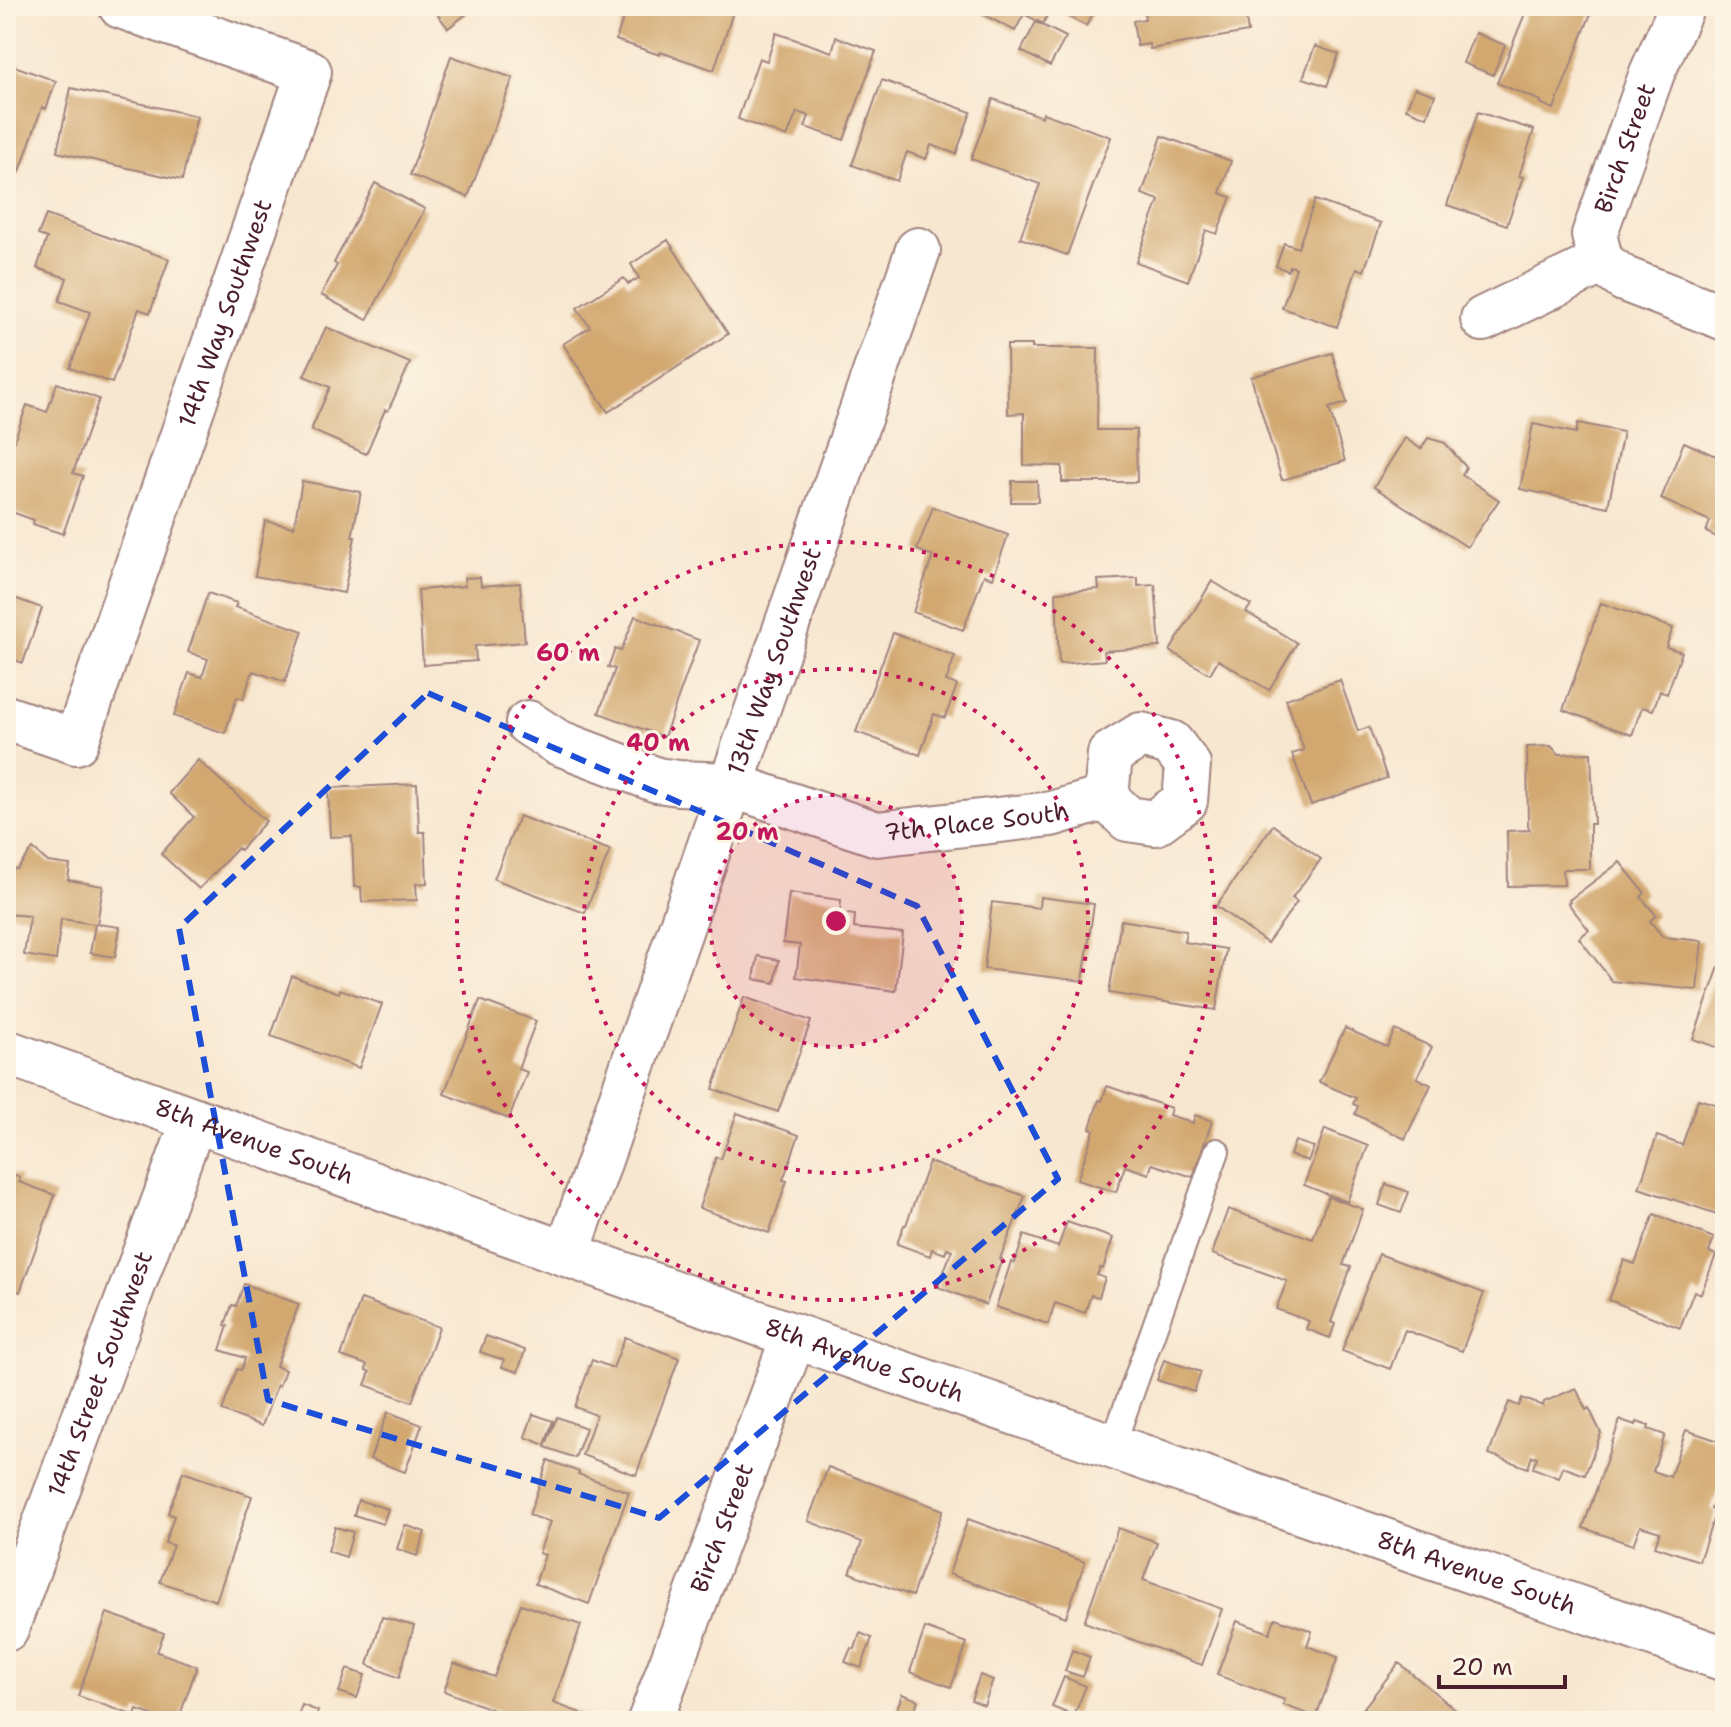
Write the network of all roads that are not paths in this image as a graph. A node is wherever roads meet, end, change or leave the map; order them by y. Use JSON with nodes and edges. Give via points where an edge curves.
{"nodes":[{"id":1,"x":121,"y":6,"type":"edge"},
{"id":2,"x":1682,"y":6,"type":"edge"},
{"id":3,"x":918,"y":250,"type":"dead end"},
{"id":4,"x":1601,"y":262,"type":"junction"},
{"id":5,"x":1725,"y":318,"type":"edge"},
{"id":6,"x":1483,"y":319,"type":"dead end"},
{"id":7,"x":6,"y":718,"type":"edge"},
{"id":8,"x":528,"y":723,"type":"dead end"},
{"id":9,"x":731,"y":785,"type":"junction"},
{"id":10,"x":1106,"y":798,"type":"dead end"},
{"id":11,"x":6,"y":1052,"type":"edge"},
{"id":12,"x":194,"y":1120,"type":"junction"},
{"id":13,"x":1217,"y":1151,"type":"dead end"},
{"id":14,"x":567,"y":1254,"type":"junction"},
{"id":15,"x":794,"y":1336,"type":"junction"},
{"id":16,"x":1112,"y":1447,"type":"junction"},
{"id":17,"x":6,"y":1629,"type":"edge"},
{"id":18,"x":1725,"y":1659,"type":"edge"},
{"id":19,"x":650,"y":1721,"type":"edge"}],
"edges":[{"from":1,"to":7,"type":"street","name":"14th Way Southwest","via":[[309,72],[76,742]]},
{"from":2,"to":4,"type":"street","name":"Birch Street","via":[[1594,235]]},
{"from":3,"to":9,"type":"street","name":"13th Way Southwest"},
{"from":4,"to":5,"type":"street","via":[[1624,279]]},
{"from":4,"to":6,"type":"street"},
{"from":8,"to":9,"type":"street","name":"7th Place South","via":[[557,742],[657,780]]},
{"from":9,"to":10,"type":"street","name":"7th Place South","via":[[877,834],[1051,814]]},
{"from":9,"to":14,"type":"street","name":"13th Way Southwest"},
{"from":11,"to":12,"type":"street","name":"8th Avenue South"},
{"from":12,"to":14,"type":"street","name":"8th Avenue South"},
{"from":12,"to":17,"type":"street","name":"14th Street Southwest"},
{"from":13,"to":16,"type":"lane"},
{"from":14,"to":15,"type":"street","name":"8th Avenue South"},
{"from":15,"to":16,"type":"street","name":"8th Avenue South"},
{"from":15,"to":19,"type":"street","name":"Birch Street"},
{"from":16,"to":18,"type":"street","name":"8th Avenue South"}]}
